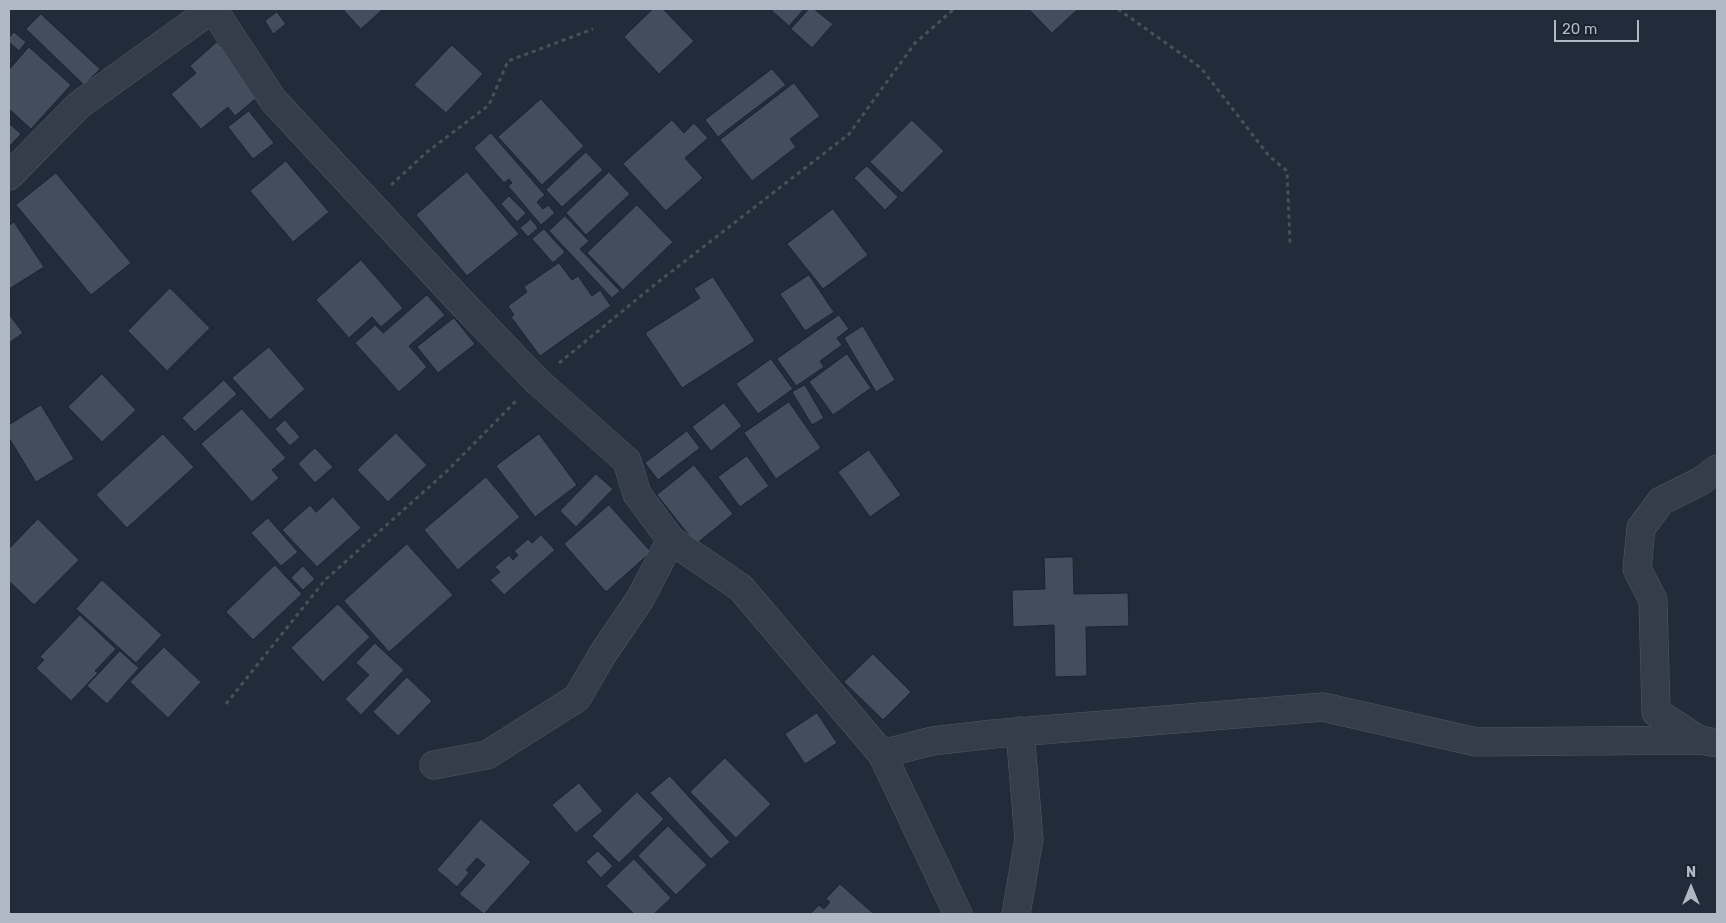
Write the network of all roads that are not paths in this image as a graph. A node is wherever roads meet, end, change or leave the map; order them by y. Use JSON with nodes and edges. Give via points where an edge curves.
{"nodes":[{"id":1,"x":213,"y":9,"type":"edge"},
{"id":2,"x":9,"y":176,"type":"edge"},
{"id":3,"x":1717,"y":470,"type":"edge"},
{"id":4,"x":670,"y":540,"type":"junction"},
{"id":5,"x":1656,"y":712,"type":"junction"},
{"id":6,"x":1020,"y":731,"type":"junction"},
{"id":7,"x":1606,"y":741,"type":"junction"},
{"id":8,"x":1708,"y":741,"type":"edge"},
{"id":9,"x":882,"y":754,"type":"junction"},
{"id":10,"x":434,"y":765,"type":"dead end"},
{"id":11,"x":958,"y":914,"type":"edge"},
{"id":12,"x":1016,"y":914,"type":"edge"}],
"edges":[{"from":1,"to":2,"type":"street","via":[[79,104]]},
{"from":1,"to":4,"type":"street","via":[[273,100],[537,381],[627,461],[637,494]]},
{"from":3,"to":5,"type":"street","via":[[1661,501],[1641,528],[1637,569],[1653,600]]},
{"from":4,"to":9,"type":"street","via":[[741,588]]},
{"from":4,"to":10,"type":"street","via":[[640,599],[577,698],[487,755]]},
{"from":5,"to":7,"type":"street"},
{"from":5,"to":8,"type":"street"},
{"from":6,"to":7,"type":"street","via":[[1323,707],[1476,742]]},
{"from":6,"to":9,"type":"street","via":[[932,741]]},
{"from":6,"to":12,"type":"street","via":[[1030,839]]},
{"from":7,"to":8,"type":"street"},
{"from":9,"to":11,"type":"street"}]}
